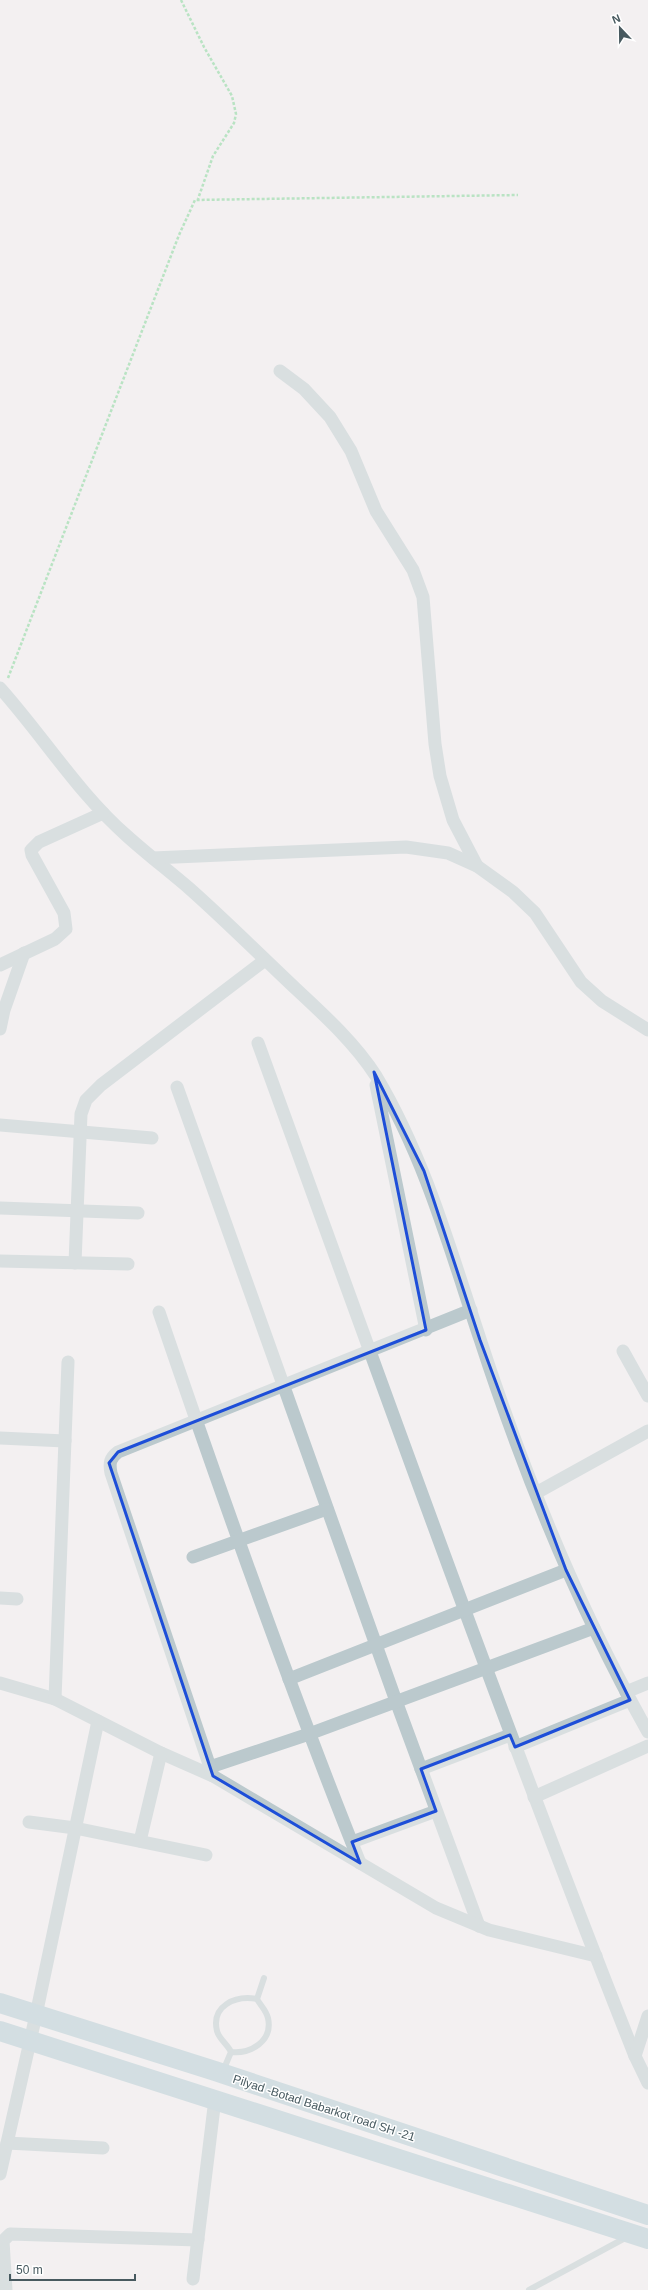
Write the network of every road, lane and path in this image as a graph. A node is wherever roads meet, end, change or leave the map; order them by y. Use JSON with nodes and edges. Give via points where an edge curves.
{"nodes":[{"id":1,"x":181,"y":0,"type":"edge"},
{"id":2,"x":518,"y":195,"type":"dead end"},
{"id":3,"x":198,"y":199,"type":"junction"},
{"id":4,"x":280,"y":371,"type":"dead end"},
{"id":5,"x":1,"y":692,"type":"edge"},
{"id":6,"x":103,"y":813,"type":"junction"},
{"id":7,"x":153,"y":858,"type":"junction"},
{"id":8,"x":477,"y":866,"type":"junction"},
{"id":9,"x":24,"y":953,"type":"junction"},
{"id":10,"x":265,"y":960,"type":"junction"},
{"id":11,"x":0,"y":965,"type":"edge"},
{"id":12,"x":0,"y":1029,"type":"edge"},
{"id":13,"x":648,"y":1030,"type":"edge"},
{"id":14,"x":258,"y":1042,"type":"dead end"},
{"id":15,"x":374,"y":1072,"type":"junction"},
{"id":16,"x":177,"y":1087,"type":"dead end"},
{"id":17,"x":0,"y":1125,"type":"edge"},
{"id":18,"x":80,"y":1131,"type":"junction"},
{"id":19,"x":152,"y":1138,"type":"dead end"},
{"id":20,"x":0,"y":1208,"type":"edge"},
{"id":21,"x":78,"y":1211,"type":"junction"},
{"id":22,"x":138,"y":1212,"type":"dead end"},
{"id":23,"x":0,"y":1260,"type":"edge"},
{"id":24,"x":75,"y":1263,"type":"junction"},
{"id":25,"x":128,"y":1264,"type":"dead end"},
{"id":26,"x":471,"y":1310,"type":"junction"},
{"id":27,"x":159,"y":1312,"type":"dead end"},
{"id":28,"x":426,"y":1330,"type":"junction"},
{"id":29,"x":623,"y":1351,"type":"dead end"},
{"id":30,"x":370,"y":1352,"type":"junction"},
{"id":31,"x":68,"y":1362,"type":"dead end"},
{"id":32,"x":283,"y":1385,"type":"junction"},
{"id":33,"x":648,"y":1396,"type":"edge"},
{"id":34,"x":195,"y":1420,"type":"junction"},
{"id":35,"x":648,"y":1431,"type":"edge"},
{"id":36,"x":0,"y":1438,"type":"edge"},
{"id":37,"x":65,"y":1442,"type":"junction"},
{"id":38,"x":536,"y":1493,"type":"junction"},
{"id":39,"x":327,"y":1509,"type":"junction"},
{"id":40,"x":239,"y":1541,"type":"junction"},
{"id":41,"x":193,"y":1557,"type":"dead end"},
{"id":42,"x":566,"y":1570,"type":"junction"},
{"id":43,"x":0,"y":1598,"type":"edge"},
{"id":44,"x":17,"y":1599,"type":"dead end"},
{"id":45,"x":464,"y":1611,"type":"junction"},
{"id":46,"x":594,"y":1628,"type":"junction"},
{"id":47,"x":376,"y":1646,"type":"junction"},
{"id":48,"x":485,"y":1668,"type":"junction"},
{"id":49,"x":289,"y":1679,"type":"junction"},
{"id":50,"x":648,"y":1683,"type":"edge"},
{"id":51,"x":0,"y":1684,"type":"edge"},
{"id":52,"x":628,"y":1696,"type":"junction"},
{"id":53,"x":55,"y":1699,"type":"junction"},
{"id":54,"x":396,"y":1701,"type":"junction"},
{"id":55,"x":98,"y":1722,"type":"junction"},
{"id":56,"x":648,"y":1732,"type":"edge"},
{"id":57,"x":309,"y":1734,"type":"junction"},
{"id":58,"x":513,"y":1741,"type":"junction"},
{"id":59,"x":648,"y":1746,"type":"edge"},
{"id":60,"x":161,"y":1753,"type":"junction"},
{"id":61,"x":421,"y":1769,"type":"junction"},
{"id":62,"x":212,"y":1771,"type":"junction"},
{"id":63,"x":534,"y":1797,"type":"junction"},
{"id":64,"x":436,"y":1810,"type":"junction"},
{"id":65,"x":29,"y":1822,"type":"dead end"},
{"id":66,"x":75,"y":1828,"type":"junction"},
{"id":67,"x":140,"y":1841,"type":"junction"},
{"id":68,"x":352,"y":1842,"type":"junction"},
{"id":69,"x":206,"y":1855,"type":"dead end"},
{"id":70,"x":360,"y":1863,"type":"junction"},
{"id":71,"x":479,"y":1926,"type":"junction"},
{"id":72,"x":596,"y":1956,"type":"junction"},
{"id":73,"x":264,"y":1978,"type":"dead end"},
{"id":74,"x":256,"y":1999,"type":"junction"},
{"id":75,"x":0,"y":2004,"type":"edge"},
{"id":76,"x":36,"y":2015,"type":"junction"},
{"id":77,"x":648,"y":2016,"type":"edge"},
{"id":78,"x":0,"y":2032,"type":"edge"},
{"id":79,"x":30,"y":2041,"type":"junction"},
{"id":80,"x":230,"y":2052,"type":"junction"},
{"id":81,"x":635,"y":2056,"type":"junction"},
{"id":82,"x":222,"y":2074,"type":"junction"},
{"id":83,"x":648,"y":2082,"type":"edge"},
{"id":84,"x":215,"y":2099,"type":"junction"},
{"id":85,"x":7,"y":2143,"type":"junction"},
{"id":86,"x":103,"y":2148,"type":"dead end"},
{"id":87,"x":0,"y":2174,"type":"edge"},
{"id":88,"x":647,"y":2210,"type":"edge"},
{"id":89,"x":640,"y":2237,"type":"edge"},
{"id":90,"x":198,"y":2240,"type":"junction"},
{"id":91,"x":2,"y":2262,"type":"edge"},
{"id":92,"x":193,"y":2279,"type":"dead end"},
{"id":93,"x":6,"y":2290,"type":"edge"},
{"id":94,"x":530,"y":2290,"type":"edge"}],
"edges":[{"from":1,"to":3,"type":"path","via":[[232,96],[236,114],[209,166]]},
{"from":2,"to":3,"type":"path"},
{"from":3,"to":5,"type":"path","via":[[193,202],[187,214]]},
{"from":4,"to":8,"type":"street","via":[[304,389],[330,417],[351,451],[376,511],[413,570],[421,590],[440,776],[453,820]]},
{"from":5,"to":6,"type":"street"},
{"from":6,"to":7,"type":"street"},
{"from":6,"to":9,"type":"street","via":[[40,842],[31,850],[64,913],[66,928],[55,939]]},
{"from":7,"to":8,"type":"street","via":[[406,847],[448,853]]},
{"from":7,"to":10,"type":"street"},
{"from":8,"to":13,"type":"street","via":[[513,892],[535,913],[581,982],[602,1000]]},
{"from":9,"to":11,"type":"street"},
{"from":9,"to":12,"type":"street"},
{"from":10,"to":15,"type":"street","via":[[333,1024]]},
{"from":10,"to":18,"type":"street","via":[[102,1084],[86,1100],[81,1114]]},
{"from":14,"to":30,"type":"street"},
{"from":15,"to":26,"type":"street","via":[[424,1170]]},
{"from":15,"to":28,"type":"street"},
{"from":16,"to":32,"type":"street"},
{"from":17,"to":18,"type":"street"},
{"from":18,"to":19,"type":"street"},
{"from":18,"to":21,"type":"street"},
{"from":20,"to":21,"type":"street"},
{"from":21,"to":22,"type":"street"},
{"from":21,"to":24,"type":"street"},
{"from":23,"to":24,"type":"street"},
{"from":24,"to":25,"type":"street"},
{"from":26,"to":28,"type":"street"},
{"from":26,"to":38,"type":"street"},
{"from":27,"to":34,"type":"street"},
{"from":28,"to":30,"type":"street"},
{"from":29,"to":33,"type":"street"},
{"from":30,"to":32,"type":"street"},
{"from":30,"to":45,"type":"street"},
{"from":31,"to":37,"type":"street"},
{"from":32,"to":34,"type":"street"},
{"from":32,"to":39,"type":"street"},
{"from":34,"to":40,"type":"street"},
{"from":34,"to":62,"type":"street","via":[[118,1452],[110,1463],[111,1473]]},
{"from":35,"to":38,"type":"street"},
{"from":36,"to":37,"type":"street"},
{"from":37,"to":53,"type":"street"},
{"from":38,"to":42,"type":"street"},
{"from":39,"to":40,"type":"street"},
{"from":39,"to":47,"type":"street"},
{"from":40,"to":41,"type":"street"},
{"from":40,"to":49,"type":"street"},
{"from":42,"to":45,"type":"street"},
{"from":42,"to":46,"type":"street"},
{"from":43,"to":44,"type":"street"},
{"from":45,"to":47,"type":"street"},
{"from":45,"to":48,"type":"street"},
{"from":46,"to":48,"type":"street"},
{"from":46,"to":52,"type":"street"},
{"from":47,"to":49,"type":"street"},
{"from":47,"to":54,"type":"street"},
{"from":48,"to":54,"type":"street"},
{"from":48,"to":58,"type":"street"},
{"from":49,"to":57,"type":"street"},
{"from":50,"to":52,"type":"street"},
{"from":51,"to":53,"type":"street"},
{"from":52,"to":56,"type":"street"},
{"from":52,"to":58,"type":"street"},
{"from":53,"to":55,"type":"street"},
{"from":54,"to":57,"type":"street"},
{"from":54,"to":61,"type":"street"},
{"from":55,"to":60,"type":"street"},
{"from":55,"to":66,"type":"street"},
{"from":57,"to":62,"type":"street"},
{"from":57,"to":68,"type":"street"},
{"from":58,"to":61,"type":"street"},
{"from":58,"to":63,"type":"street"},
{"from":59,"to":63,"type":"street"},
{"from":60,"to":62,"type":"street"},
{"from":60,"to":67,"type":"street"},
{"from":61,"to":64,"type":"street"},
{"from":62,"to":70,"type":"street"},
{"from":63,"to":72,"type":"street"},
{"from":64,"to":68,"type":"street"},
{"from":64,"to":71,"type":"street"},
{"from":65,"to":66,"type":"street"},
{"from":66,"to":67,"type":"street"},
{"from":66,"to":76,"type":"street"},
{"from":67,"to":69,"type":"street"},
{"from":68,"to":70,"type":"street"},
{"from":70,"to":71,"type":"street","via":[[436,1908]]},
{"from":71,"to":72,"type":"street"},
{"from":72,"to":81,"type":"street"},
{"from":73,"to":74,"type":"lane"},
{"from":74,"to":80,"type":"lane","via":[[268,2018],[265,2038],[259,2046],[250,2051]]},
{"from":74,"to":80,"type":"lane","via":[[244,1997],[232,2000],[222,2008],[216,2019],[217,2032]]},
{"from":75,"to":76,"type":"main road","name":"Pilyad -Botad Babarkot road SH -21"},
{"from":76,"to":79,"type":"street"},
{"from":76,"to":82,"type":"main road","name":"Pilyad -Botad Babarkot road SH -21"},
{"from":77,"to":81,"type":"street"},
{"from":78,"to":79,"type":"main road","name":"Pilyad -Botad Babarkot road SH -21"},
{"from":79,"to":84,"type":"main road","name":"Pilyad -Botad Babarkot road SH -21"},
{"from":79,"to":85,"type":"street"},
{"from":80,"to":82,"type":"lane"},
{"from":81,"to":83,"type":"street"},
{"from":82,"to":88,"type":"main road","name":"Pilyad -Botad Babarkot road SH -21"},
{"from":84,"to":89,"type":"main road","name":"Pilyad -Botad Babarkot road SH -21"},
{"from":84,"to":90,"type":"street"},
{"from":85,"to":86,"type":"street"},
{"from":85,"to":87,"type":"street"},
{"from":89,"to":94,"type":"lane"},
{"from":90,"to":91,"type":"street","via":[[10,2234],[3,2241]]},
{"from":90,"to":92,"type":"street"},
{"from":91,"to":93,"type":"street"}]}
